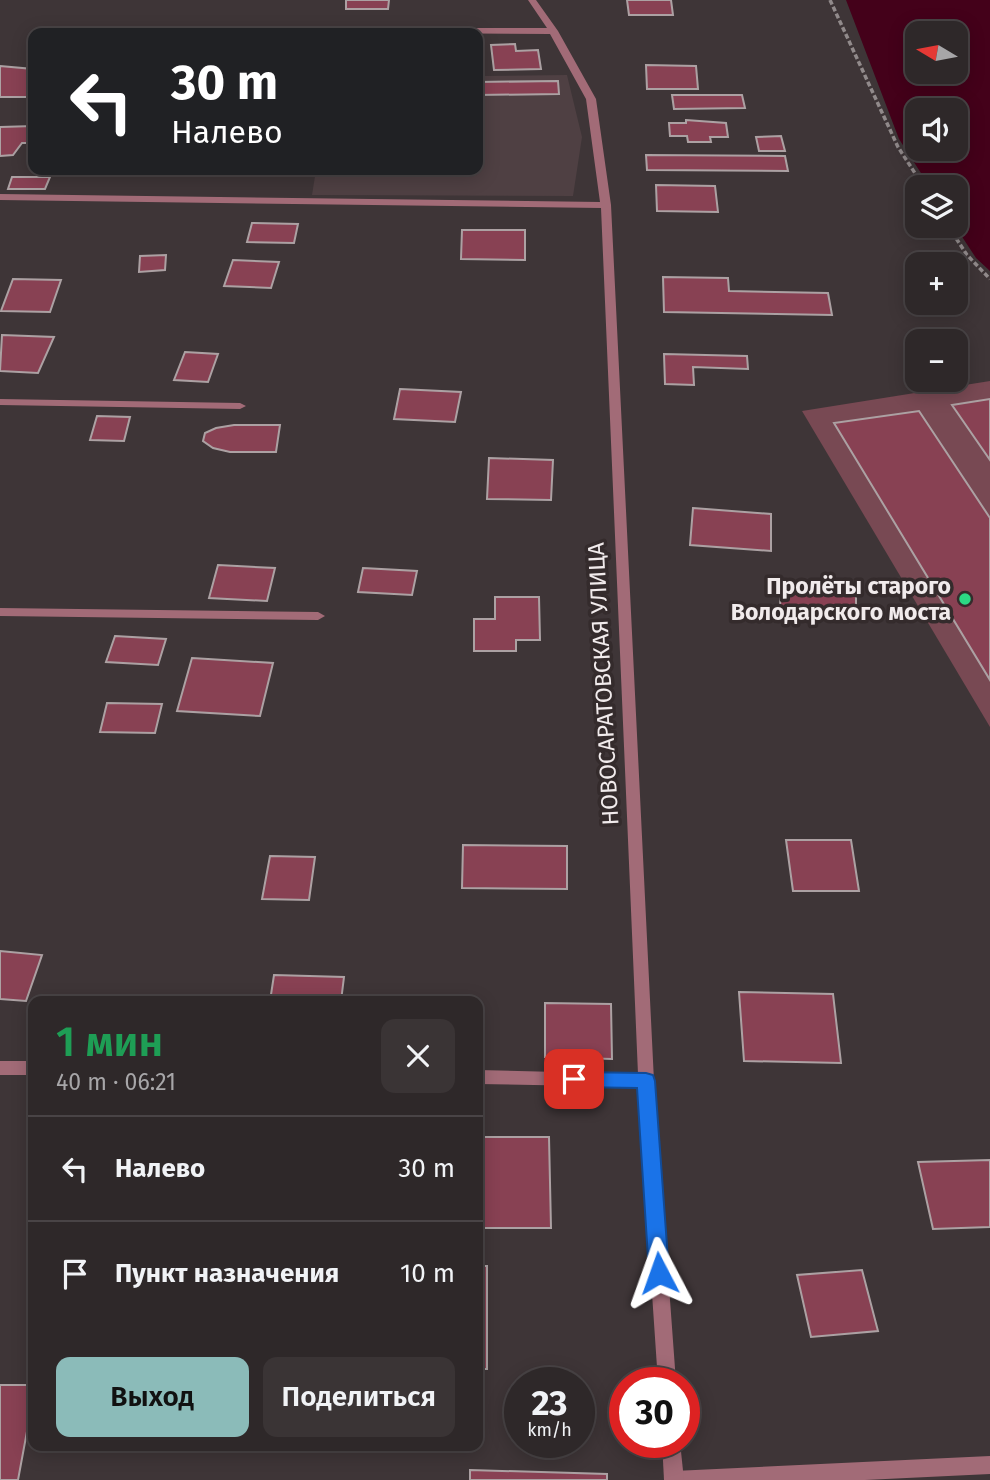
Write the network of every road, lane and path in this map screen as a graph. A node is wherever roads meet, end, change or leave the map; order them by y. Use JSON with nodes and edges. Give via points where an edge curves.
{"nodes":[{"id":1,"x":532,"y":0,"type":"edge"},
{"id":2,"x":830,"y":0,"type":"edge"},
{"id":3,"x":483,"y":31,"type":"edge"},
{"id":4,"x":553,"y":31,"type":"junction"},
{"id":5,"x":916,"y":175,"type":"edge"},
{"id":6,"x":0,"y":197,"type":"edge"},
{"id":7,"x":606,"y":205,"type":"junction"},
{"id":8,"x":956,"y":238,"type":"edge"},
{"id":9,"x":990,"y":279,"type":"edge"},
{"id":10,"x":0,"y":402,"type":"edge"},
{"id":11,"x":240,"y":406,"type":"dead end"},
{"id":12,"x":0,"y":612,"type":"edge"},
{"id":13,"x":318,"y":616,"type":"dead end"},
{"id":14,"x":0,"y":1068,"type":"edge"},
{"id":15,"x":28,"y":1068,"type":"edge"},
{"id":16,"x":483,"y":1077,"type":"edge"},
{"id":17,"x":646,"y":1081,"type":"junction"},
{"id":18,"x":666,"y":1367,"type":"edge"},
{"id":19,"x":672,"y":1458,"type":"edge"},
{"id":20,"x":990,"y":1465,"type":"edge"},
{"id":21,"x":674,"y":1480,"type":"edge"}],
"edges":[{"from":1,"to":4,"type":"street","name":"НОВОСАРАТОВСКАЯ УЛИЦА"},
{"from":2,"to":5,"type":"path","via":[[898,147]]},
{"from":3,"to":4,"type":"street"},
{"from":4,"to":7,"type":"street","name":"НОВОСАРАТОВСКАЯ УЛИЦА","via":[[591,99]]},
{"from":6,"to":7,"type":"street"},
{"from":7,"to":17,"type":"street","name":"НОВОСАРАТОВСКАЯ УЛИЦА"},
{"from":8,"to":9,"type":"path"},
{"from":10,"to":11,"type":"street"},
{"from":12,"to":13,"type":"street"},
{"from":14,"to":15,"type":"street"},
{"from":16,"to":17,"type":"street"},
{"from":17,"to":18,"type":"street","name":"НОВОСАРАТОВСКАЯ УЛИЦА"},
{"from":19,"to":21,"type":"street"},
{"from":20,"to":21,"type":"street"}]}
